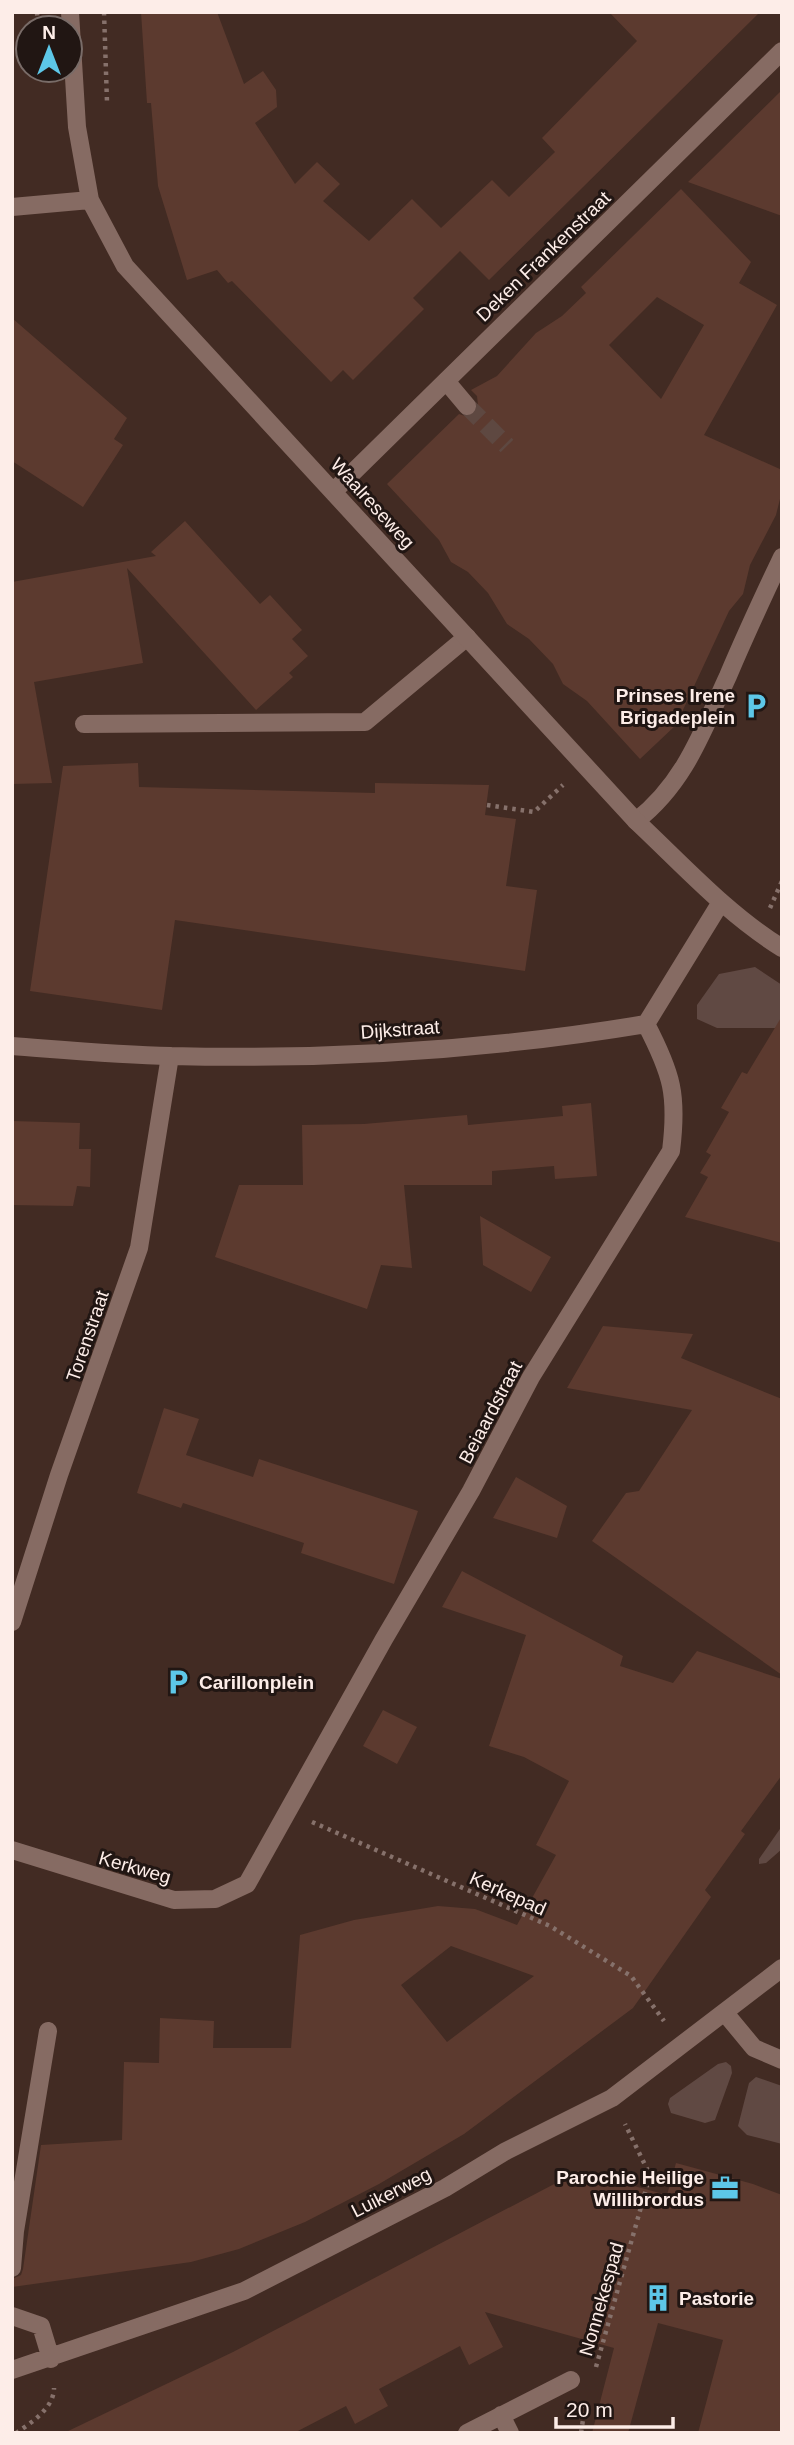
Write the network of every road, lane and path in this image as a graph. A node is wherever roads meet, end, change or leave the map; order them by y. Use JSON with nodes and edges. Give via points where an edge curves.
{"nodes":[{"id":1,"x":70,"y":12,"type":"edge"},
{"id":2,"x":782,"y":51,"type":"edge"},
{"id":3,"x":90,"y":200,"type":"junction"},
{"id":4,"x":12,"y":206,"type":"edge"},
{"id":5,"x":446,"y":381,"type":"junction"},
{"id":6,"x":467,"y":406,"type":"tunnel mouth"},
{"id":7,"x":334,"y":491,"type":"junction"},
{"id":8,"x":782,"y":557,"type":"edge"},
{"id":9,"x":467,"y":637,"type":"junction"},
{"id":10,"x":84,"y":724,"type":"dead end"},
{"id":11,"x":566,"y":782,"type":"dead end"},
{"id":12,"x":486,"y":805,"type":"dead end"},
{"id":13,"x":636,"y":821,"type":"junction"},
{"id":14,"x":721,"y":902,"type":"junction"},
{"id":15,"x":782,"y":948,"type":"edge"},
{"id":16,"x":646,"y":1024,"type":"junction"},
{"id":17,"x":12,"y":1046,"type":"edge"},
{"id":18,"x":170,"y":1056,"type":"junction"},
{"id":19,"x":12,"y":1622,"type":"edge"},
{"id":20,"x":289,"y":1812,"type":"junction"},
{"id":21,"x":12,"y":1850,"type":"edge"},
{"id":22,"x":782,"y":1968,"type":"edge"},
{"id":23,"x":725,"y":2013,"type":"junction"},
{"id":24,"x":48,"y":2031,"type":"dead end"},
{"id":25,"x":682,"y":2045,"type":"junction"},
{"id":26,"x":782,"y":2060,"type":"edge"},
{"id":27,"x":612,"y":2098,"type":"junction"},
{"id":28,"x":12,"y":2267,"type":"edge"},
{"id":29,"x":12,"y":2316,"type":"edge"},
{"id":30,"x":51,"y":2359,"type":"junction"},
{"id":31,"x":12,"y":2370,"type":"edge"},
{"id":32,"x":595,"y":2370,"type":"dead end"},
{"id":33,"x":571,"y":2379,"type":"dead end"},
{"id":34,"x":588,"y":2394,"type":"dead end"},
{"id":35,"x":501,"y":2415,"type":"junction"},
{"id":36,"x":16,"y":2433,"type":"edge"},
{"id":37,"x":467,"y":2433,"type":"edge"},
{"id":38,"x":510,"y":2433,"type":"edge"},
{"id":39,"x":581,"y":2433,"type":"edge"}],
"edges":[{"from":1,"to":3,"type":"street","name":"Waalreseweg","via":[[77,127]]},
{"from":2,"to":5,"type":"street","name":"Deken Frankenstraat"},
{"from":3,"to":4,"type":"street"},
{"from":3,"to":7,"type":"street","name":"Waalreseweg","via":[[125,266]]},
{"from":5,"to":6,"type":"street"},
{"from":5,"to":7,"type":"street","name":"Deken Frankenstraat"},
{"from":7,"to":9,"type":"street","name":"Waalreseweg"},
{"from":8,"to":13,"type":"street","via":[[680,777]]},
{"from":9,"to":10,"type":"street","via":[[365,722]]},
{"from":9,"to":13,"type":"street","name":"Waalreseweg"},
{"from":11,"to":12,"type":"path","via":[[534,812]]},
{"from":13,"to":14,"type":"street","name":"Waalreseweg"},
{"from":14,"to":15,"type":"street","name":"Waalreseweg"},
{"from":14,"to":16,"type":"street"},
{"from":16,"to":18,"type":"street","name":"Dijkstraat","via":[[547,1041],[344,1054]]},
{"from":16,"to":20,"type":"street","name":"Beiaardstraat","via":[[664,1059],[676,1108],[671,1151],[531,1377]]},
{"from":17,"to":18,"type":"street","name":"Dijkstraat"},
{"from":18,"to":19,"type":"street","name":"Torenstraat","via":[[139,1248]]},
{"from":20,"to":21,"type":"street","name":"Kerkweg","via":[[247,1884],[215,1899],[174,1900]]},
{"from":20,"to":25,"type":"path","name":"Kerkepad","via":[[550,1926],[594,1952],[631,1976]]},
{"from":22,"to":23,"type":"street","name":"Luikerweg"},
{"from":23,"to":25,"type":"street","name":"Luikerweg"},
{"from":23,"to":26,"type":"street","via":[[754,2048]]},
{"from":24,"to":28,"type":"street"},
{"from":25,"to":27,"type":"street","name":"Luikerweg"},
{"from":27,"to":30,"type":"street","name":"Luikerweg","via":[[244,2291]]},
{"from":27,"to":32,"type":"path","name":"Nonnekespad","via":[[650,2175]]},
{"from":29,"to":30,"type":"street","via":[[41,2326]]},
{"from":30,"to":31,"type":"street","name":"Luikerweg"},
{"from":30,"to":36,"type":"path","via":[[54,2395],[34,2421]]},
{"from":33,"to":35,"type":"street"},
{"from":34,"to":39,"type":"path"},
{"from":35,"to":37,"type":"street"},
{"from":35,"to":38,"type":"street"}]}
